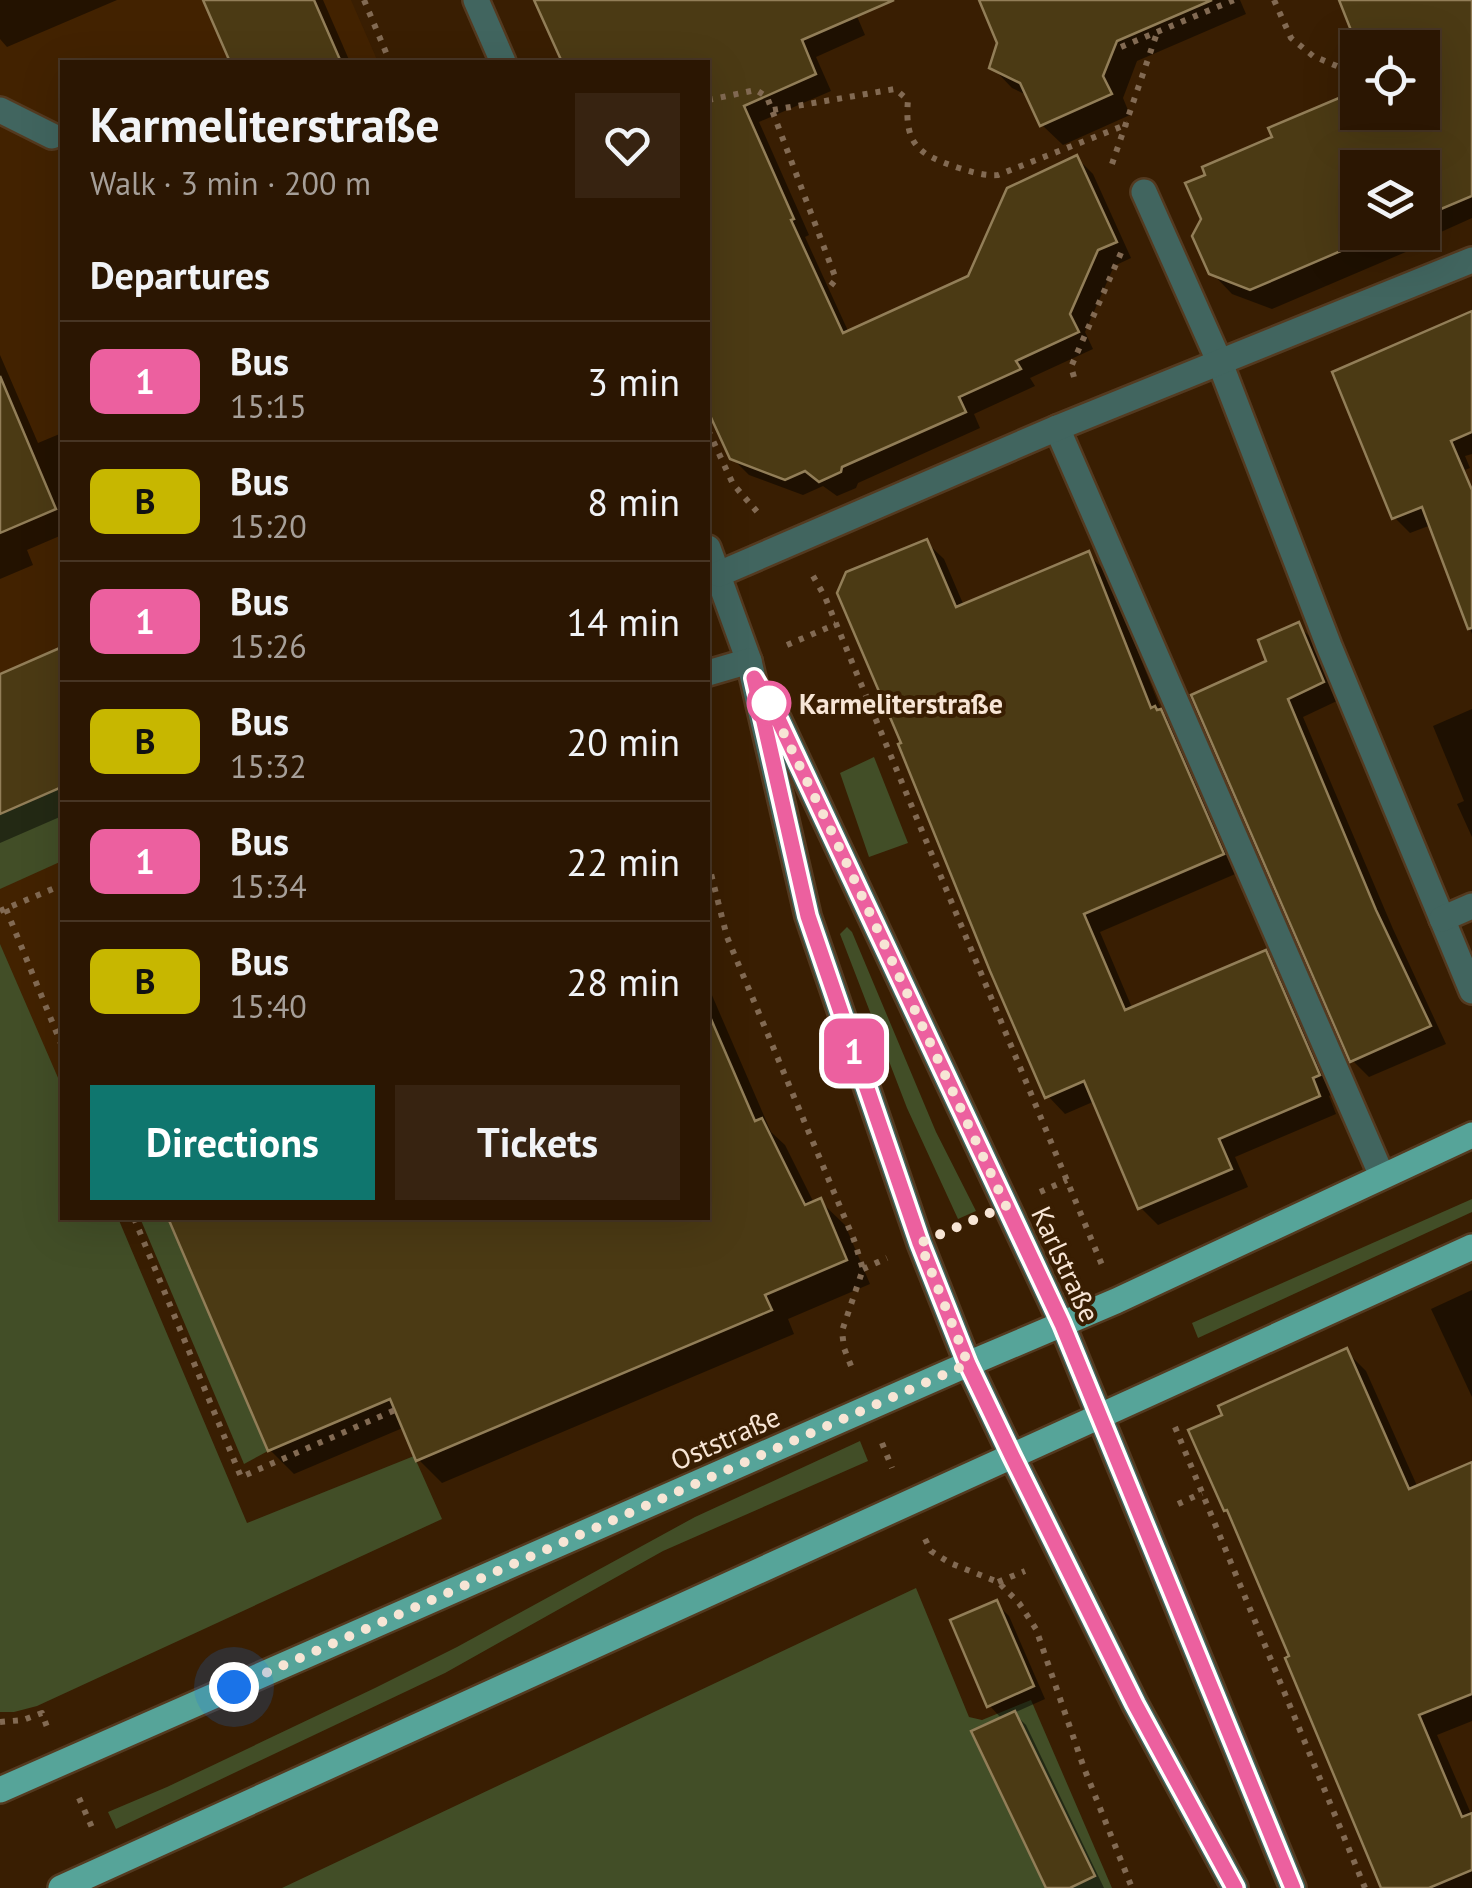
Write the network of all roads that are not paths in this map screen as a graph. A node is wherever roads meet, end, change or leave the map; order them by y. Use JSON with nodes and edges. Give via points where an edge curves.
{"nodes":[{"id":1,"x":476,"y":0,"type":"edge"},
{"id":2,"x":502,"y":60,"type":"edge"},
{"id":3,"x":0,"y":110,"type":"edge"},
{"id":4,"x":52,"y":136,"type":"dead end"},
{"id":5,"x":1144,"y":192,"type":"dead end"},
{"id":6,"x":1472,"y":260,"type":"edge"},
{"id":7,"x":1220,"y":363,"type":"junction"},
{"id":8,"x":1057,"y":428,"type":"junction"},
{"id":9,"x":710,"y":553,"type":"edge"},
{"id":10,"x":718,"y":574,"type":"junction"},
{"id":11,"x":752,"y":670,"type":"junction"},
{"id":12,"x":710,"y":673,"type":"edge"},
{"id":13,"x":1472,"y":906,"type":"edge"},
{"id":14,"x":1442,"y":919,"type":"junction"},
{"id":15,"x":1472,"y":991,"type":"edge"},
{"id":16,"x":1472,"y":1136,"type":"edge"},
{"id":17,"x":1382,"y":1176,"type":"junction"},
{"id":18,"x":1472,"y":1247,"type":"edge"},
{"id":19,"x":1062,"y":1324,"type":"junction"},
{"id":20,"x":968,"y":1364,"type":"junction"},
{"id":21,"x":1099,"y":1416,"type":"junction"},
{"id":22,"x":1012,"y":1456,"type":"junction"},
{"id":23,"x":0,"y":1790,"type":"edge"},
{"id":24,"x":60,"y":1888,"type":"edge"},
{"id":25,"x":1234,"y":1888,"type":"edge"},
{"id":26,"x":1293,"y":1888,"type":"edge"}],
"edges":[{"from":1,"to":2,"type":"street"},
{"from":3,"to":4,"type":"street"},
{"from":5,"to":7,"type":"street"},
{"from":6,"to":7,"type":"street"},
{"from":7,"to":8,"type":"street"},
{"from":7,"to":14,"type":"street"},
{"from":8,"to":10,"type":"street"},
{"from":8,"to":17,"type":"street"},
{"from":9,"to":10,"type":"street","name":"Karlstraße"},
{"from":10,"to":11,"type":"street","name":"Karlstraße"},
{"from":11,"to":12,"type":"street"},
{"from":11,"to":19,"type":"street","name":"Karlstraße"},
{"from":11,"to":20,"type":"street","name":"Karlstraße","via":[[808,916]]},
{"from":13,"to":14,"type":"street"},
{"from":14,"to":15,"type":"street"},
{"from":16,"to":17,"type":"main road","name":"Oststraße"},
{"from":17,"to":19,"type":"main road","name":"Oststraße"},
{"from":18,"to":21,"type":"main road"},
{"from":19,"to":20,"type":"main road","name":"Oststraße"},
{"from":19,"to":21,"type":"street","name":"Karlstraße"},
{"from":20,"to":22,"type":"street","name":"Karlstraße"},
{"from":20,"to":23,"type":"main road","name":"Oststraße"},
{"from":21,"to":22,"type":"main road"},
{"from":21,"to":26,"type":"street","name":"Karlstraße"},
{"from":22,"to":24,"type":"main road"},
{"from":22,"to":25,"type":"street","name":"Karlstraße"}]}
